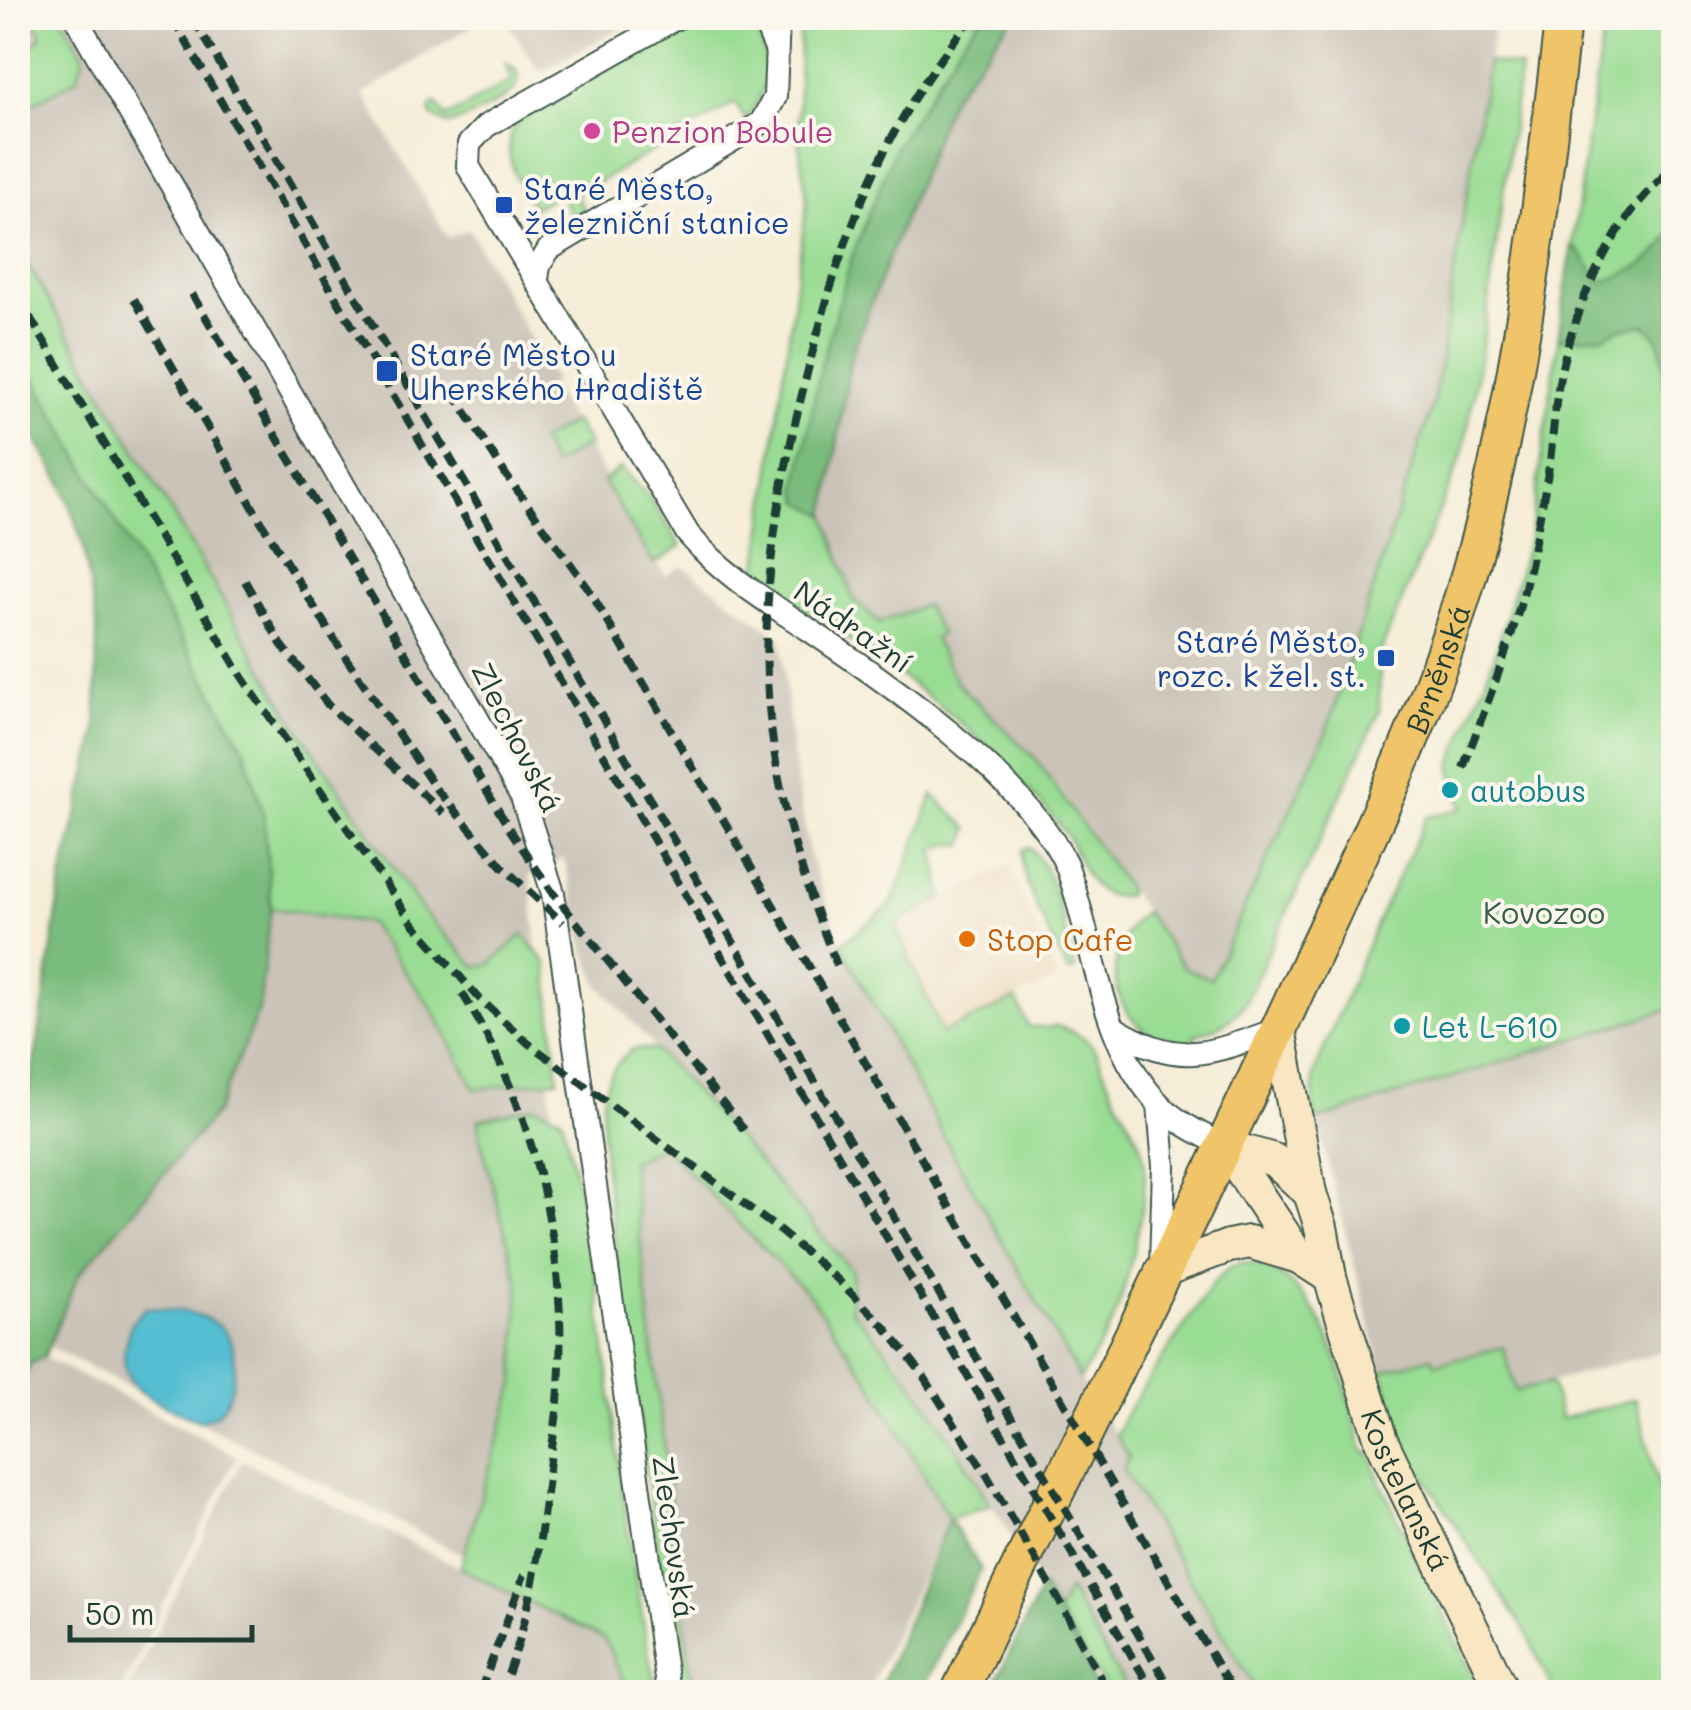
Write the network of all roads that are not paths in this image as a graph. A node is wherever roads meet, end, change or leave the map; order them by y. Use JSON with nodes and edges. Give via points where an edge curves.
{"nodes":[{"id":1,"x":76,"y":18,"type":"edge"},
{"id":2,"x":676,"y":18,"type":"edge"},
{"id":3,"x":758,"y":18,"type":"edge"},
{"id":4,"x":778,"y":18,"type":"edge"},
{"id":5,"x":1564,"y":18,"type":"edge"},
{"id":6,"x":777,"y":52,"type":"junction"},
{"id":7,"x":537,"y":279,"type":"junction"},
{"id":8,"x":1114,"y":1028,"type":"junction"},
{"id":9,"x":1279,"y":1029,"type":"junction"},
{"id":10,"x":1159,"y":1104,"type":"junction"},
{"id":11,"x":1224,"y":1146,"type":"junction"},
{"id":12,"x":1310,"y":1194,"type":"junction"},
{"id":13,"x":1299,"y":1257,"type":"junction"},
{"id":14,"x":1161,"y":1272,"type":"junction"},
{"id":15,"x":1330,"y":1277,"type":"junction"},
{"id":16,"x":668,"y":1692,"type":"edge"},
{"id":17,"x":959,"y":1692,"type":"edge"},
{"id":18,"x":1503,"y":1692,"type":"edge"}],
"edges":[{"from":1,"to":16,"type":"street","name":"Zlechovská","via":[[522,797],[553,894]]},
{"from":2,"to":7,"type":"street","name":"Nádražní","via":[[479,131],[466,153]]},
{"from":3,"to":6,"type":"street"},
{"from":4,"to":6,"type":"street"},
{"from":5,"to":9,"type":"main road","name":"Brněnská","via":[[1524,320],[1495,470],[1456,618],[1416,731]]},
{"from":6,"to":7,"type":"street","via":[[776,97],[761,123],[549,250]]},
{"from":7,"to":8,"type":"street","name":"Nádražní","via":[[667,503],[707,557],[931,718],[1040,824],[1070,874]]},
{"from":8,"to":9,"type":"street","via":[[1156,1049],[1190,1055]]},
{"from":8,"to":10,"type":"street","name":"Nádražní"},
{"from":9,"to":11,"type":"main road","name":"Brněnská"},
{"from":9,"to":12,"type":"main road","name":"Kostelanská"},
{"from":10,"to":11,"type":"street","name":"Nádražní"},
{"from":10,"to":14,"type":"street"},
{"from":11,"to":12,"type":"main road","via":[[1274,1160]]},
{"from":11,"to":13,"type":"main road"},
{"from":11,"to":14,"type":"main road","name":"Brněnská"},
{"from":12,"to":15,"type":"main road","name":"Kostelanská"},
{"from":13,"to":14,"type":"main road","via":[[1249,1242]]},
{"from":13,"to":15,"type":"main road"},
{"from":14,"to":17,"type":"main road","name":"Brněnská"},
{"from":15,"to":18,"type":"main road","name":"Kostelanská","via":[[1385,1450]]}]}
